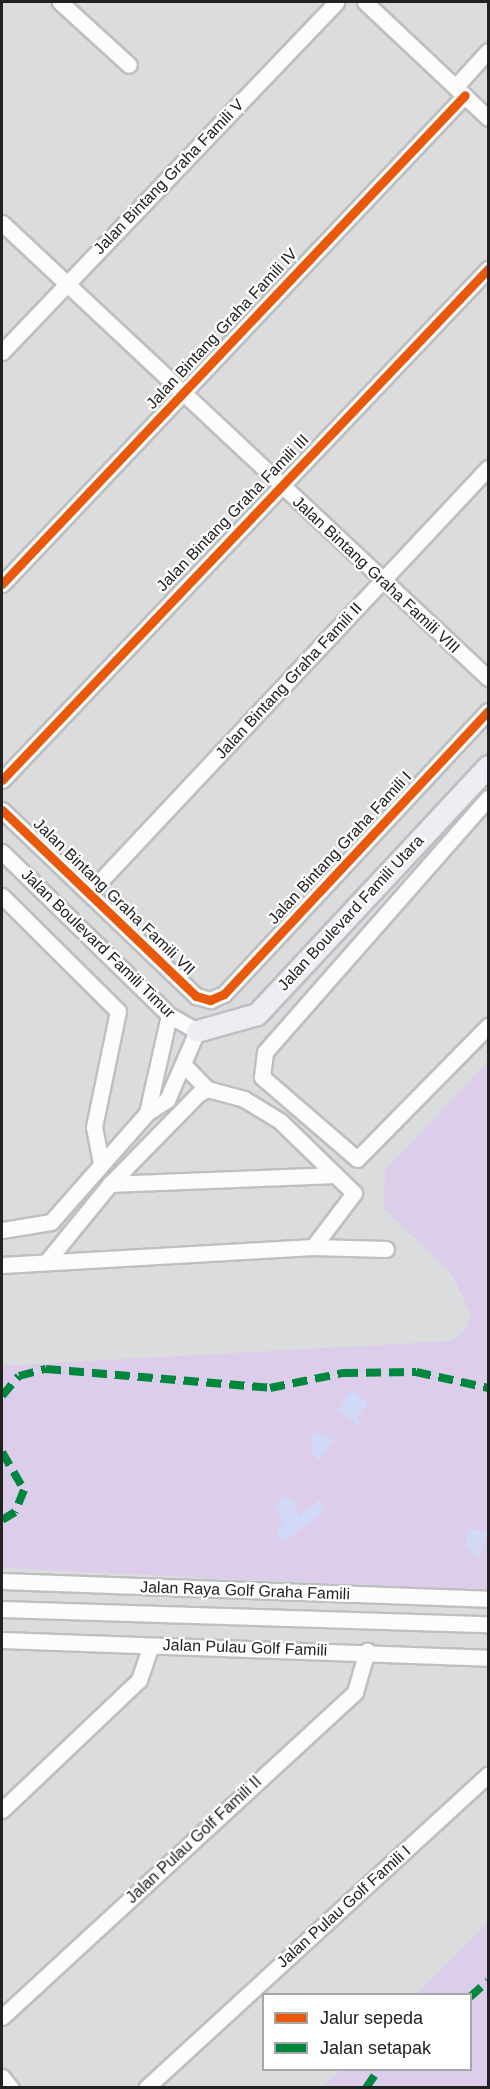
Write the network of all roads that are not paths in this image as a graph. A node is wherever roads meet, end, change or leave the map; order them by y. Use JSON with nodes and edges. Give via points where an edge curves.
{"nodes":[{"id":1,"x":60,"y":2,"type":"edge"},
{"id":2,"x":336,"y":2,"type":"edge"},
{"id":3,"x":365,"y":2,"type":"edge"},
{"id":4,"x":489,"y":51,"type":"edge"},
{"id":5,"x":129,"y":65,"type":"dead end"},
{"id":6,"x":460,"y":91,"type":"junction"},
{"id":7,"x":489,"y":118,"type":"edge"},
{"id":8,"x":2,"y":223,"type":"edge"},
{"id":9,"x":489,"y":269,"type":"edge"},
{"id":10,"x":66,"y":285,"type":"junction"},
{"id":11,"x":2,"y":352,"type":"edge"},
{"id":12,"x":181,"y":394,"type":"junction"},
{"id":13,"x":489,"y":468,"type":"edge"},
{"id":14,"x":280,"y":486,"type":"junction"},
{"id":15,"x":383,"y":582,"type":"junction"},
{"id":16,"x":2,"y":584,"type":"edge"},
{"id":17,"x":489,"y":678,"type":"edge"},
{"id":18,"x":489,"y":711,"type":"edge"},
{"id":19,"x":489,"y":766,"type":"edge"},
{"id":20,"x":2,"y":780,"type":"edge"},
{"id":21,"x":489,"y":798,"type":"edge"},
{"id":22,"x":2,"y":810,"type":"edge"},
{"id":23,"x":2,"y":852,"type":"edge"},
{"id":24,"x":89,"y":893,"type":"junction"},
{"id":25,"x":2,"y":896,"type":"edge"},
{"id":26,"x":210,"y":1000,"type":"joint"},
{"id":27,"x":169,"y":1015,"type":"junction"},
{"id":28,"x":489,"y":1026,"type":"edge"},
{"id":29,"x":197,"y":1031,"type":"junction"},
{"id":30,"x":183,"y":1064,"type":"junction"},
{"id":31,"x":207,"y":1089,"type":"junction"},
{"id":32,"x":147,"y":1113,"type":"junction"},
{"id":33,"x":101,"y":1164,"type":"junction"},
{"id":34,"x":335,"y":1175,"type":"junction"},
{"id":35,"x":110,"y":1184,"type":"junction"},
{"id":36,"x":2,"y":1230,"type":"edge"},
{"id":37,"x":313,"y":1247,"type":"junction"},
{"id":38,"x":386,"y":1249,"type":"dead end"},
{"id":39,"x":48,"y":1260,"type":"junction"},
{"id":40,"x":2,"y":1265,"type":"edge"},
{"id":41,"x":2,"y":1581,"type":"edge"},
{"id":42,"x":489,"y":1599,"type":"edge"},
{"id":43,"x":2,"y":1609,"type":"edge"},
{"id":44,"x":489,"y":1624,"type":"edge"},
{"id":45,"x":2,"y":1640,"type":"edge"},
{"id":46,"x":151,"y":1646,"type":"junction"},
{"id":47,"x":367,"y":1651,"type":"junction"},
{"id":48,"x":489,"y":1658,"type":"edge"},
{"id":49,"x":489,"y":1775,"type":"edge"},
{"id":50,"x":2,"y":1810,"type":"edge"},
{"id":51,"x":2,"y":2017,"type":"edge"},
{"id":52,"x":2,"y":2077,"type":"edge"},
{"id":53,"x":11,"y":2088,"type":"edge"},
{"id":54,"x":146,"y":2088,"type":"edge"}],
"edges":[{"from":1,"to":5,"type":"street"},
{"from":2,"to":10,"type":"street","name":"Jalan Bintang Graha Famili V"},
{"from":3,"to":6,"type":"street"},
{"from":4,"to":6,"type":"street","name":"Jalan Bintang Graha Famili IV"},
{"from":6,"to":7,"type":"street"},
{"from":6,"to":12,"type":"street","name":"Jalan Bintang Graha Famili IV"},
{"from":8,"to":10,"type":"street","name":"Jalan Bintang Graha Famili VIII"},
{"from":9,"to":14,"type":"street","name":"Jalan Bintang Graha Famili III"},
{"from":10,"to":11,"type":"street","name":"Jalan Bintang Graha Famili V"},
{"from":10,"to":12,"type":"street","name":"Jalan Bintang Graha Famili VIII"},
{"from":12,"to":14,"type":"street","name":"Jalan Bintang Graha Famili VIII"},
{"from":12,"to":16,"type":"street","name":"Jalan Bintang Graha Famili IV"},
{"from":13,"to":15,"type":"street","name":"Jalan Bintang Graha Famili II"},
{"from":14,"to":15,"type":"street","name":"Jalan Bintang Graha Famili VIII"},
{"from":14,"to":20,"type":"street","name":"Jalan Bintang Graha Famili III"},
{"from":15,"to":17,"type":"street","name":"Jalan Bintang Graha Famili VIII"},
{"from":15,"to":24,"type":"street","name":"Jalan Bintang Graha Famili II"},
{"from":18,"to":26,"type":"street","name":"Jalan Bintang Graha Famili I","via":[[224,994]]},
{"from":19,"to":29,"type":"street","name":"Jalan Boulevard Famili Utara","via":[[257,1014]]},
{"from":21,"to":28,"type":"street","via":[[265,1052],[262,1077],[357,1160]]},
{"from":22,"to":24,"type":"street","name":"Jalan Bintang Graha Famili VII"},
{"from":23,"to":27,"type":"street","name":"Jalan Boulevard Famili Timur"},
{"from":24,"to":26,"type":"street","name":"Jalan Bintang Graha Famili VII","via":[[196,996]]},
{"from":25,"to":33,"type":"street","via":[[111,1000],[118,1025],[94,1127]]},
{"from":27,"to":29,"type":"street","name":"Jalan Boulevard Famili Timur"},
{"from":27,"to":32,"type":"street"},
{"from":29,"to":30,"type":"street"},
{"from":30,"to":31,"type":"street"},
{"from":30,"to":32,"type":"street","via":[[169,1097]]},
{"from":31,"to":34,"type":"street","via":[[265,1109]]},
{"from":31,"to":35,"type":"street"},
{"from":32,"to":33,"type":"street"},
{"from":33,"to":36,"type":"street","via":[[51,1222]]},
{"from":34,"to":35,"type":"street"},
{"from":34,"to":37,"type":"street","via":[[354,1193]]},
{"from":35,"to":39,"type":"street"},
{"from":37,"to":38,"type":"street"},
{"from":37,"to":39,"type":"street"},
{"from":39,"to":40,"type":"street"},
{"from":41,"to":42,"type":"street","name":"Jalan Raya Golf Graha Famili"},
{"from":43,"to":44,"type":"street","name":"Jalan Raya Golf Graha Famili"},
{"from":45,"to":46,"type":"street","name":"Jalan Pulau Golf Famili"},
{"from":46,"to":47,"type":"street","name":"Jalan Pulau Golf Famili"},
{"from":46,"to":50,"type":"street","via":[[139,1680]]},
{"from":47,"to":48,"type":"street","name":"Jalan Pulau Golf Famili"},
{"from":47,"to":51,"type":"street","name":"Jalan Pulau Golf Famili II","via":[[364,1677],[354,1692]]},
{"from":49,"to":54,"type":"street","name":"Jalan Pulau Golf Famili I"},
{"from":52,"to":53,"type":"street"}]}
